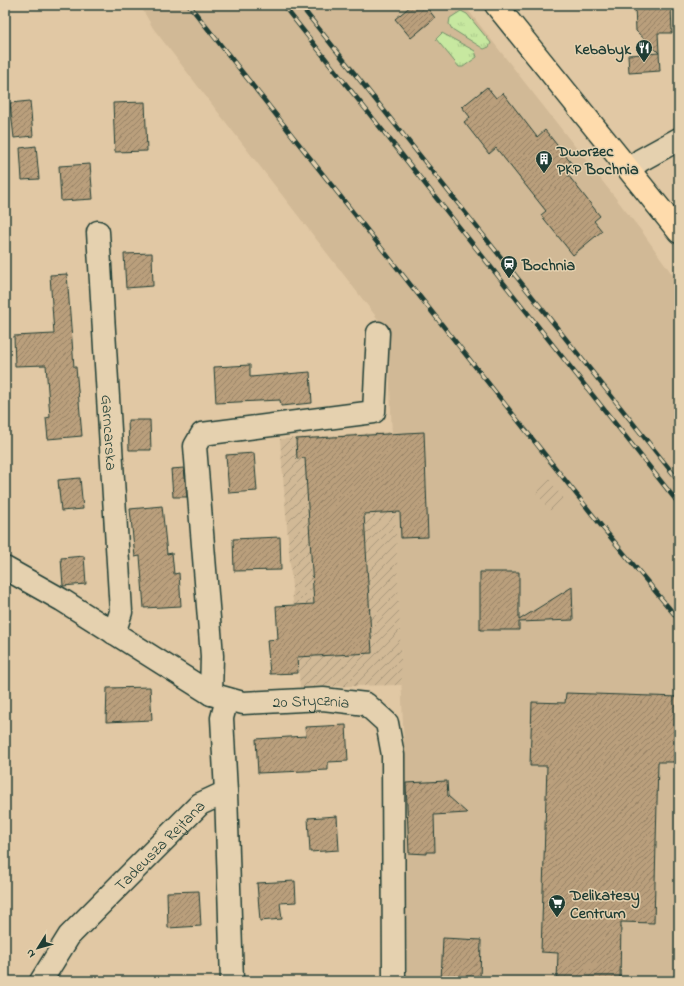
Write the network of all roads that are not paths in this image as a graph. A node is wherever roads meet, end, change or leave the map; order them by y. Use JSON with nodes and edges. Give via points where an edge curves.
{"nodes":[{"id":1,"x":496,"y":5,"type":"edge"},
{"id":2,"x":679,"y":139,"type":"edge"},
{"id":3,"x":630,"y":169,"type":"junction"},
{"id":4,"x":98,"y":232,"type":"dead end"},
{"id":5,"x":679,"y":232,"type":"edge"},
{"id":6,"x":378,"y":333,"type":"dead end"},
{"id":7,"x":5,"y":568,"type":"edge"},
{"id":8,"x":114,"y":633,"type":"junction"},
{"id":9,"x":219,"y":696,"type":"junction"},
{"id":10,"x":226,"y":792,"type":"junction"},
{"id":11,"x":41,"y":981,"type":"edge"},
{"id":12,"x":232,"y":981,"type":"edge"},
{"id":13,"x":394,"y":981,"type":"edge"}],
"edges":[{"from":1,"to":3,"type":"main road"},
{"from":2,"to":3,"type":"street"},
{"from":3,"to":5,"type":"main road"},
{"from":4,"to":8,"type":"street","name":"Garncarska","via":[[121,612]]},
{"from":6,"to":9,"type":"street","via":[[374,412],[202,434],[195,446],[212,656]]},
{"from":7,"to":8,"type":"street","name":"20 Stycznia"},
{"from":8,"to":9,"type":"street","name":"20 Stycznia"},
{"from":9,"to":10,"type":"street"},
{"from":9,"to":13,"type":"street","name":"20 Stycznia","via":[[243,703],[323,699],[366,704],[388,723],[393,755]]},
{"from":10,"to":11,"type":"street","name":"Tadeusza Rejtana","via":[[200,804],[69,936]]},
{"from":10,"to":12,"type":"street"}]}
